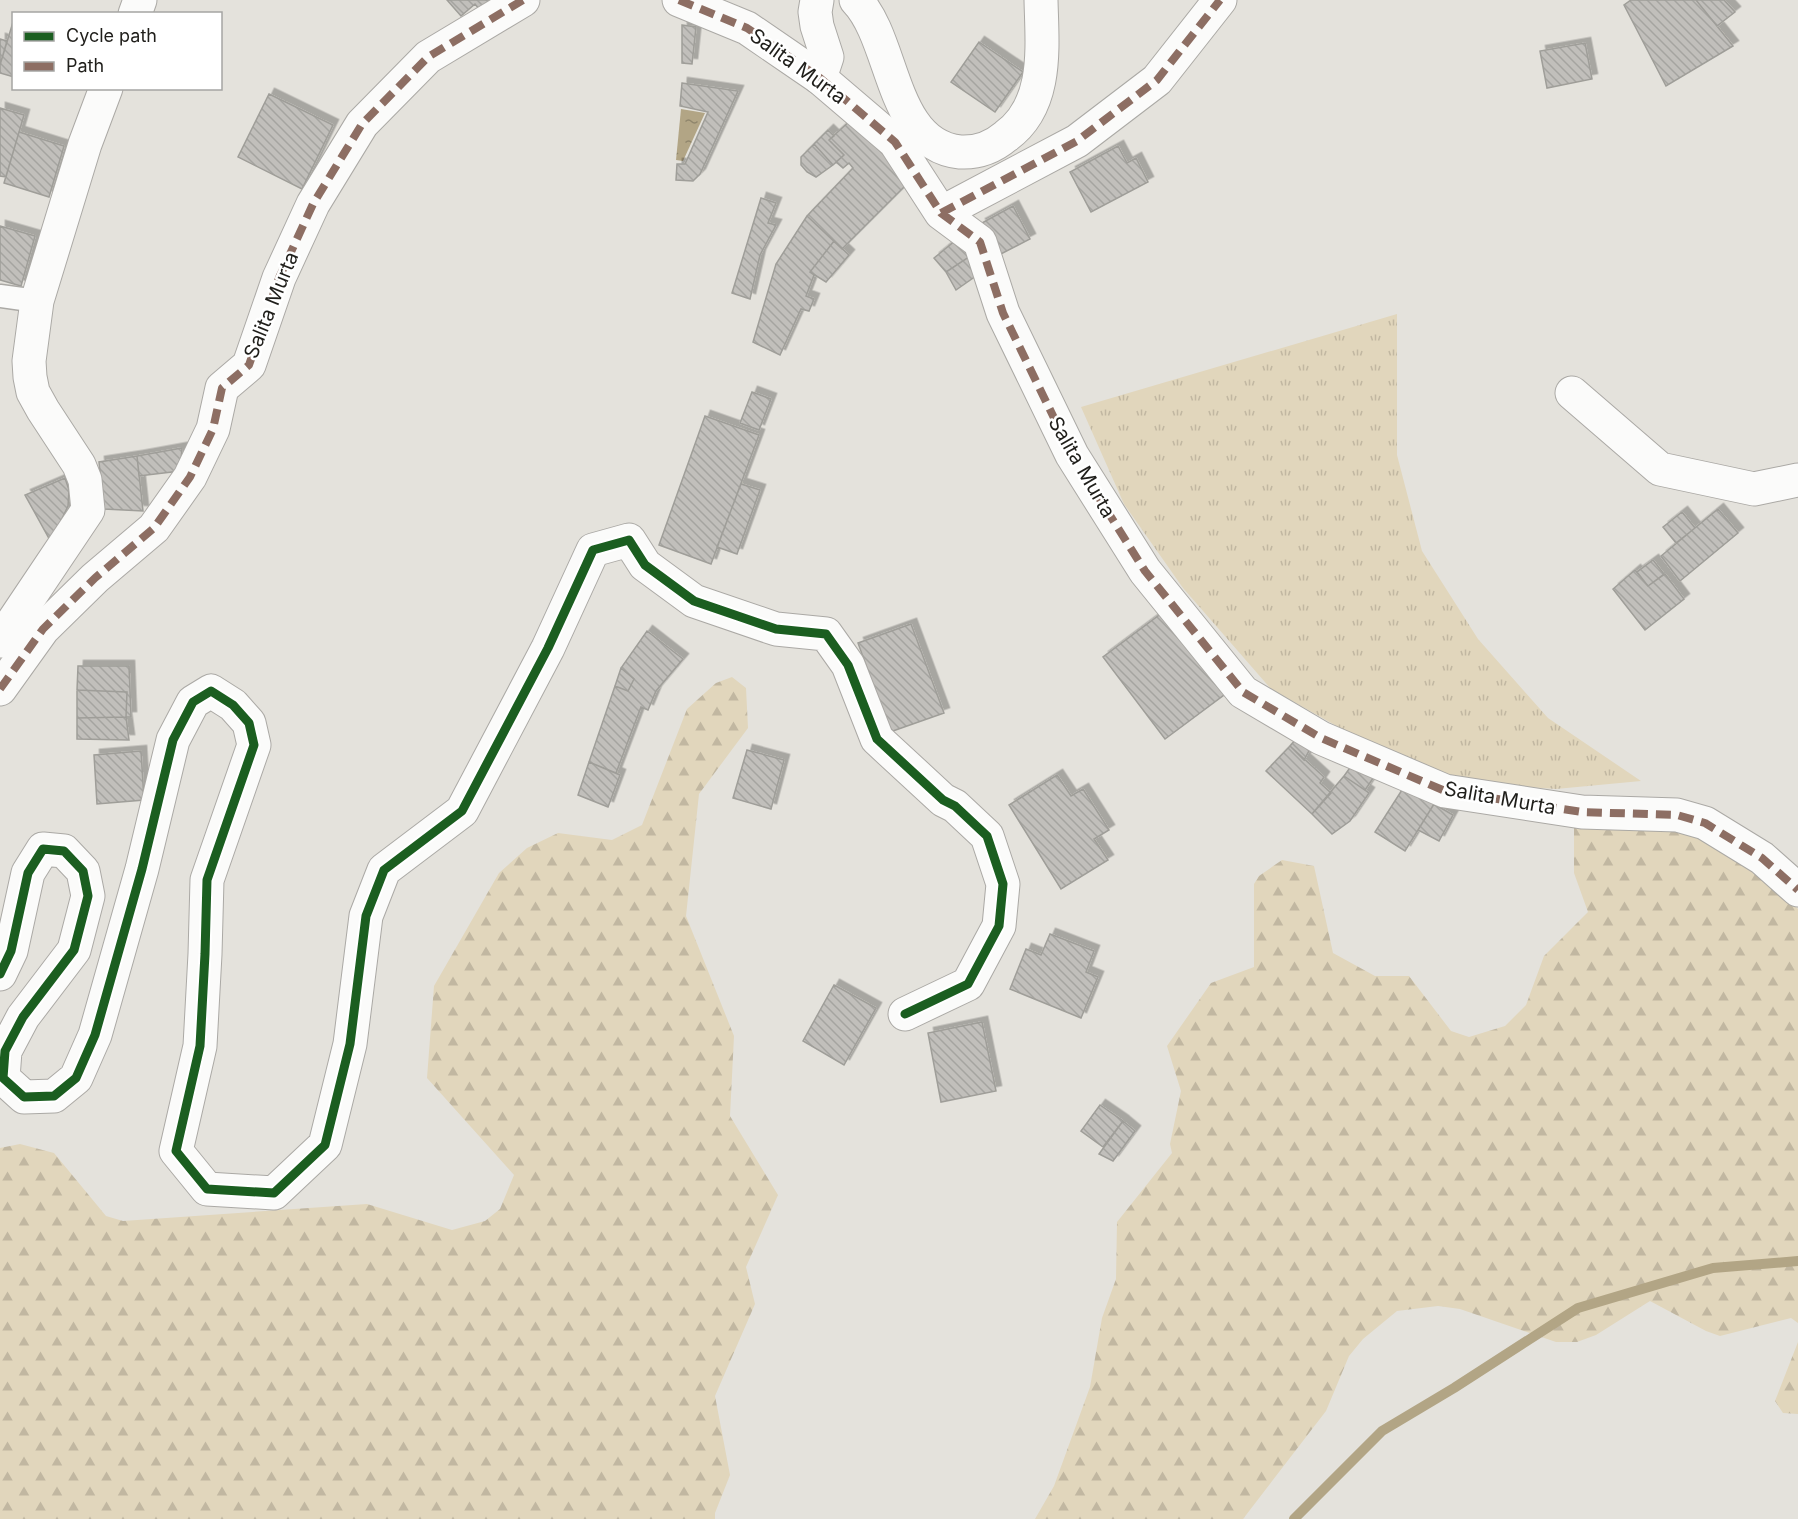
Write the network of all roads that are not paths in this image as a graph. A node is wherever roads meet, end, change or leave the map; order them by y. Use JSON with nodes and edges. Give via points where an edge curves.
{"nodes":[{"id":1,"x":523,"y":0,"type":"edge"},
{"id":2,"x":679,"y":0,"type":"edge"},
{"id":3,"x":817,"y":0,"type":"edge"},
{"id":4,"x":856,"y":0,"type":"edge"},
{"id":5,"x":1041,"y":0,"type":"edge"},
{"id":6,"x":1220,"y":0,"type":"edge"},
{"id":7,"x":820,"y":78,"type":"junction"},
{"id":8,"x":105,"y":90,"type":"edge"},
{"id":9,"x":941,"y":213,"type":"junction"},
{"id":10,"x":0,"y":296,"type":"edge"},
{"id":11,"x":37,"y":301,"type":"junction"},
{"id":12,"x":1572,"y":393,"type":"dead end"},
{"id":13,"x":1798,"y":480,"type":"edge"},
{"id":14,"x":0,"y":641,"type":"edge"},
{"id":15,"x":0,"y":689,"type":"edge"},
{"id":16,"x":1798,"y":890,"type":"edge"},
{"id":17,"x":0,"y":974,"type":"edge"},
{"id":18,"x":905,"y":1014,"type":"dead end"}],
"edges":[{"from":1,"to":15,"type":"street","name":"Salita Murta","via":[[428,57],[362,124],[313,204],[279,278],[249,365],[222,388],[213,429],[190,477],[153,528],[43,629]]},
{"from":2,"to":7,"type":"street","name":"Salita Murta","via":[[747,28]]},
{"from":3,"to":7,"type":"street","via":[[817,26],[826,57]]},
{"from":4,"to":5,"type":"street","via":[[869,17],[911,118],[940,148],[973,153],[1007,136],[1023,120],[1036,93],[1043,64]]},
{"from":6,"to":9,"type":"street","via":[[1158,80],[1077,141]]},
{"from":7,"to":9,"type":"street","name":"Salita Murta","via":[[895,142]]},
{"from":8,"to":11,"type":"street"},
{"from":9,"to":16,"type":"street","name":"Salita Murta","via":[[980,242],[1003,313],[1072,455],[1145,571],[1244,692],[1321,738],[1445,791],[1582,812],[1677,815],[1705,823],[1762,858]]},
{"from":10,"to":11,"type":"lane"},
{"from":11,"to":14,"type":"street","via":[[32,330],[33,392],[79,465],[88,510]]},
{"from":12,"to":13,"type":"street","via":[[1660,469],[1754,489]]},
{"from":17,"to":18,"type":"street","via":[[11,951],[28,873],[43,849],[64,851],[83,871],[87,887],[80,928],[74,950],[23,1017],[5,1051],[3,1078],[24,1097],[54,1096],[76,1078],[95,1035],[142,869],[173,740],[193,702],[211,691],[233,705],[249,723],[254,745],[207,880],[200,1046],[176,1152],[207,1189],[274,1193],[324,1145],[350,1044],[366,915],[384,870],[462,811],[548,648],[593,550],[629,540],[645,565],[694,602],[776,629],[826,634],[848,665],[877,739],[987,836],[1003,884],[999,926],[968,984]]}]}
